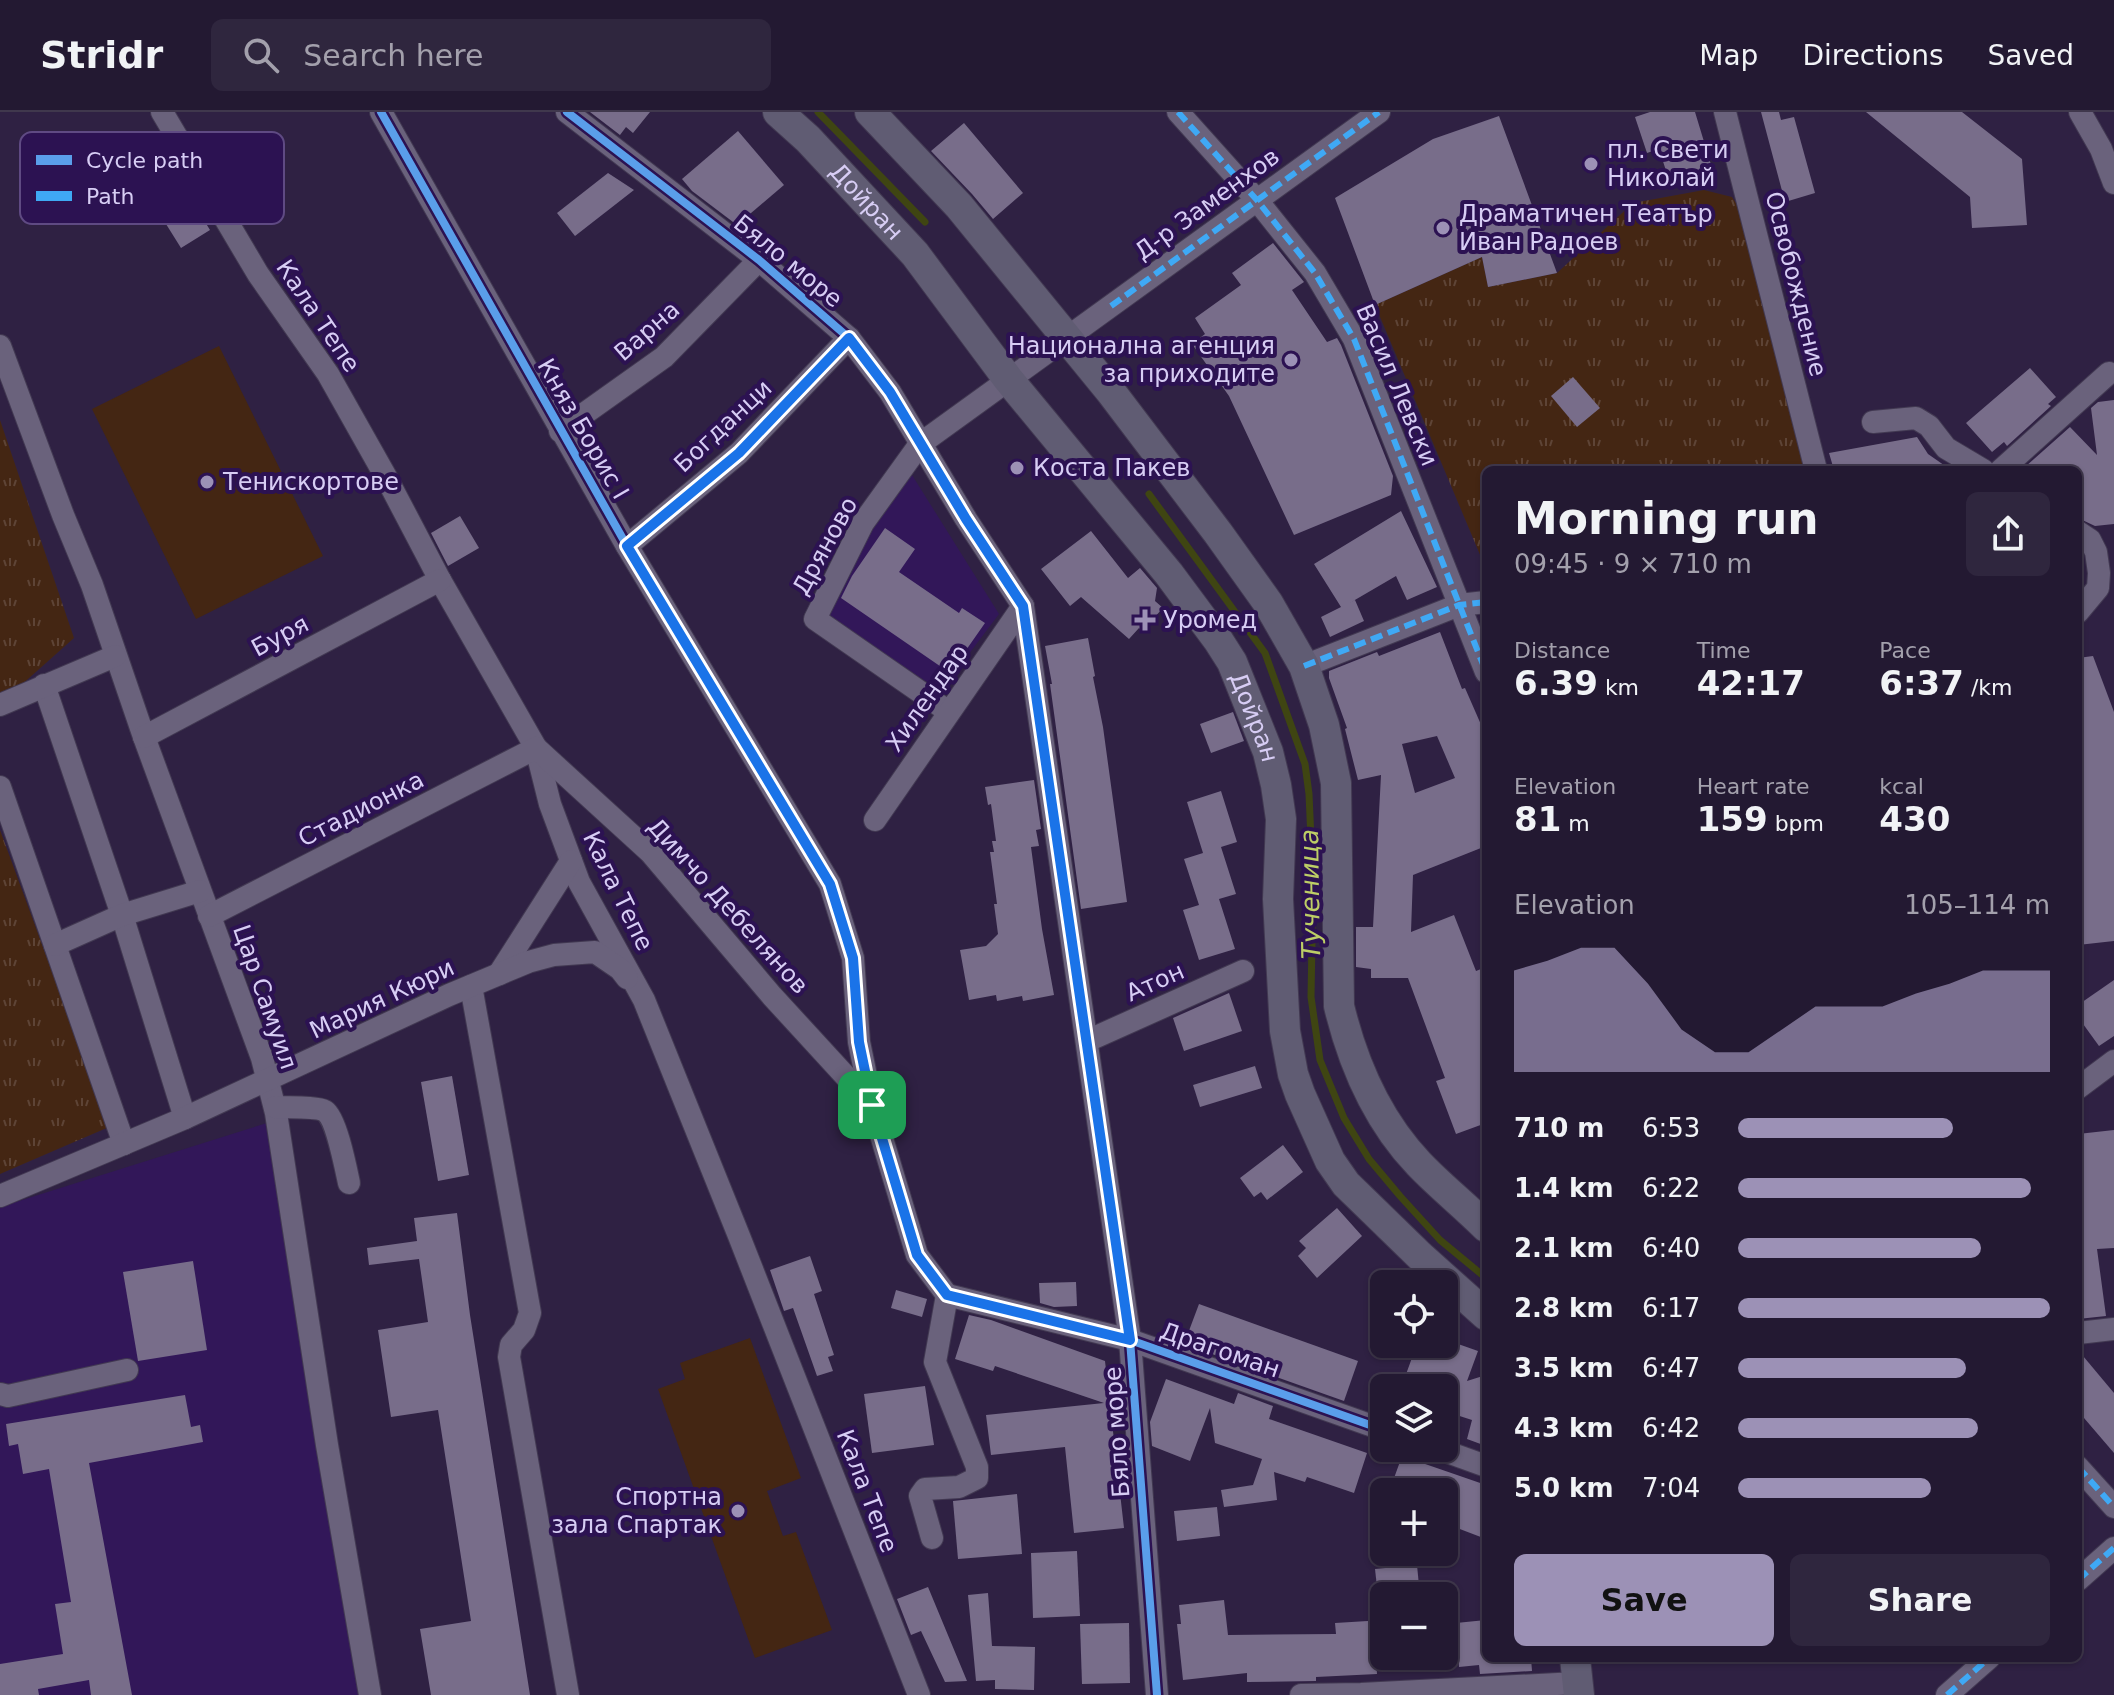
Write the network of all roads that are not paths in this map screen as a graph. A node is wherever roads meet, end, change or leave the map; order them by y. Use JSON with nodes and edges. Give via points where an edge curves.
{"nodes":[{"id":1,"x":162,"y":112,"type":"edge"},
{"id":2,"x":381,"y":112,"type":"edge"},
{"id":3,"x":567,"y":112,"type":"edge"},
{"id":4,"x":778,"y":112,"type":"edge"},
{"id":5,"x":870,"y":112,"type":"edge"},
{"id":6,"x":1178,"y":112,"type":"edge"},
{"id":7,"x":1379,"y":112,"type":"edge"},
{"id":8,"x":1725,"y":112,"type":"edge"},
{"id":9,"x":2080,"y":112,"type":"edge"},
{"id":10,"x":174,"y":132,"type":"edge"},
{"id":11,"x":2114,"y":183,"type":"edge"},
{"id":12,"x":1256,"y":199,"type":"junction"},
{"id":13,"x":228,"y":224,"type":"edge"},
{"id":14,"x":759,"y":260,"type":"junction"},
{"id":15,"x":849,"y":338,"type":"junction"},
{"id":16,"x":1066,"y":338,"type":"junction"},
{"id":17,"x":0,"y":346,"type":"edge"},
{"id":18,"x":2109,"y":373,"type":"dead end"},
{"id":19,"x":1008,"y":379,"type":"junction"},
{"id":20,"x":1873,"y":422,"type":"dead end"},
{"id":21,"x":560,"y":431,"type":"junction"},
{"id":22,"x":920,"y":444,"type":"junction"},
{"id":23,"x":1815,"y":466,"type":"edge"},
{"id":24,"x":1976,"y":466,"type":"edge"},
{"id":25,"x":2005,"y":466,"type":"edge"},
{"id":26,"x":2082,"y":535,"type":"edge"},
{"id":27,"x":627,"y":546,"type":"junction"},
{"id":28,"x":440,"y":580,"type":"junction"},
{"id":29,"x":1482,"y":602,"type":"edge"},
{"id":30,"x":1459,"y":605,"type":"junction"},
{"id":31,"x":1023,"y":606,"type":"junction"},
{"id":32,"x":2082,"y":607,"type":"edge"},
{"id":33,"x":115,"y":656,"type":"junction"},
{"id":34,"x":1482,"y":662,"type":"edge"},
{"id":35,"x":1304,"y":666,"type":"junction"},
{"id":36,"x":44,"y":685,"type":"junction"},
{"id":37,"x":0,"y":705,"type":"edge"},
{"id":38,"x":949,"y":712,"type":"junction"},
{"id":39,"x":144,"y":737,"type":"junction"},
{"id":40,"x":536,"y":748,"type":"junction"},
{"id":41,"x":0,"y":787,"type":"edge"},
{"id":42,"x":875,"y":820,"type":"dead end"},
{"id":43,"x":571,"y":861,"type":"junction"},
{"id":44,"x":200,"y":891,"type":"junction"},
{"id":45,"x":122,"y":915,"type":"junction"},
{"id":46,"x":209,"y":916,"type":"junction"},
{"id":47,"x":55,"y":945,"type":"junction"},
{"id":48,"x":1243,"y":971,"type":"dead end"},
{"id":49,"x":499,"y":974,"type":"junction"},
{"id":50,"x":471,"y":986,"type":"junction"},
{"id":51,"x":644,"y":1000,"type":"junction"},
{"id":52,"x":1087,"y":1041,"type":"junction"},
{"id":53,"x":2114,"y":1061,"type":"edge"},
{"id":54,"x":267,"y":1080,"type":"junction"},
{"id":55,"x":2082,"y":1085,"type":"edge"},
{"id":56,"x":872,"y":1105,"type":"junction"},
{"id":57,"x":275,"y":1107,"type":"junction"},
{"id":58,"x":185,"y":1118,"type":"junction"},
{"id":59,"x":124,"y":1144,"type":"junction"},
{"id":60,"x":349,"y":1183,"type":"dead end"},
{"id":61,"x":0,"y":1196,"type":"edge"},
{"id":62,"x":1482,"y":1217,"type":"edge"},
{"id":63,"x":947,"y":1295,"type":"junction"},
{"id":64,"x":1482,"y":1311,"type":"edge"},
{"id":65,"x":2114,"y":1329,"type":"edge"},
{"id":66,"x":2082,"y":1333,"type":"edge"},
{"id":67,"x":1130,"y":1340,"type":"junction"},
{"id":68,"x":127,"y":1370,"type":"dead end"},
{"id":69,"x":0,"y":1394,"type":"edge"},
{"id":70,"x":1370,"y":1425,"type":"edge"},
{"id":71,"x":1458,"y":1456,"type":"edge"},
{"id":72,"x":1482,"y":1465,"type":"edge"},
{"id":73,"x":2082,"y":1471,"type":"edge"},
{"id":74,"x":2114,"y":1507,"type":"edge"},
{"id":75,"x":932,"y":1538,"type":"dead end"},
{"id":76,"x":2114,"y":1548,"type":"edge"},
{"id":77,"x":2082,"y":1576,"type":"edge"},
{"id":78,"x":1984,"y":1662,"type":"edge"},
{"id":79,"x":1577,"y":1679,"type":"edge"},
{"id":80,"x":370,"y":1695,"type":"edge"},
{"id":81,"x":568,"y":1695,"type":"edge"},
{"id":82,"x":919,"y":1695,"type":"edge"},
{"id":83,"x":1157,"y":1695,"type":"edge"},
{"id":84,"x":1301,"y":1695,"type":"edge"},
{"id":85,"x":1361,"y":1695,"type":"edge"},
{"id":86,"x":1947,"y":1695,"type":"edge"}],
"edges":[{"from":1,"to":10,"type":"street","name":"Кала Тепе"},
{"from":2,"to":21,"type":"street","name":"Княз Борис I"},
{"from":3,"to":14,"type":"street","name":"Бяло море"},
{"from":4,"to":19,"type":"main road","name":"Дойран","via":[[915,254]]},
{"from":5,"to":16,"type":"main road","via":[[959,206]]},
{"from":6,"to":12,"type":"street","name":"Васил Левски"},
{"from":7,"to":12,"type":"street","name":"Д-р Заменхов"},
{"from":8,"to":23,"type":"street","name":"Освобождение"},
{"from":9,"to":11,"type":"street"},
{"from":12,"to":16,"type":"street","name":"Д-р Заменхов"},
{"from":12,"to":30,"type":"street","name":"Васил Левски","via":[[1315,273],[1354,339]]},
{"from":13,"to":28,"type":"street","name":"Кала Тепе","via":[[328,374]]},
{"from":14,"to":15,"type":"street","name":"Бяло море"},
{"from":14,"to":21,"type":"street","name":"Варна","via":[[664,357]]},
{"from":15,"to":22,"type":"street","name":"Бяло море","via":[[890,392]]},
{"from":15,"to":27,"type":"street","name":"Богданци","via":[[739,453]]},
{"from":16,"to":19,"type":"street","name":"Д-р Заменхов"},
{"from":16,"to":35,"type":"main road","via":[[1218,533]]},
{"from":17,"to":33,"type":"street","name":"Цар Самуил"},
{"from":18,"to":25,"type":"street"},
{"from":19,"to":22,"type":"street","name":"Д-р Заменхов"},
{"from":19,"to":64,"type":"main road","name":"Дойран","via":[[1169,574],[1232,662],[1276,785],[1285,1031],[1300,1094],[1346,1184]]},
{"from":20,"to":24,"type":"street","via":[[1916,418],[1946,448]]},
{"from":21,"to":27,"type":"street","name":"Княз Борис I"},
{"from":22,"to":31,"type":"street","name":"Бяло море"},
{"from":22,"to":38,"type":"street","name":"Дряново","via":[[863,523],[815,619]]},
{"from":26,"to":32,"type":"street","via":[[2096,552],[2099,573],[2098,588]]},
{"from":27,"to":56,"type":"street","name":"Княз Борис I","via":[[830,884],[853,958],[859,1042]]},
{"from":28,"to":39,"type":"street","name":"Буря"},
{"from":28,"to":40,"type":"street","name":"Кала Тепе"},
{"from":29,"to":30,"type":"street"},
{"from":30,"to":34,"type":"street","name":"Васил Левски"},
{"from":30,"to":35,"type":"street"},
{"from":31,"to":38,"type":"street","name":"Хилендар"},
{"from":31,"to":52,"type":"street","name":"Бяло море"},
{"from":33,"to":36,"type":"street"},
{"from":33,"to":39,"type":"street","name":"Цар Самуил"},
{"from":35,"to":62,"type":"main road","via":[[1336,783],[1337,961],[1347,1038],[1371,1098],[1392,1132],[1419,1164]]},
{"from":36,"to":37,"type":"street"},
{"from":36,"to":45,"type":"street"},
{"from":38,"to":42,"type":"street","name":"Хилендар"},
{"from":39,"to":44,"type":"street","name":"Цар Самуил"},
{"from":40,"to":43,"type":"street","name":"Кала Тепе"},
{"from":40,"to":46,"type":"street","name":"Стадионка"},
{"from":40,"to":56,"type":"street","name":"Димчо Дебелянов","via":[[650,852]]},
{"from":41,"to":47,"type":"street"},
{"from":43,"to":49,"type":"street"},
{"from":43,"to":51,"type":"street","name":"Кала Тепе"},
{"from":44,"to":45,"type":"street"},
{"from":44,"to":46,"type":"street","name":"Цар Самуил"},
{"from":45,"to":47,"type":"street"},
{"from":45,"to":58,"type":"street"},
{"from":46,"to":54,"type":"street","name":"Цар Самуил"},
{"from":47,"to":59,"type":"street"},
{"from":48,"to":52,"type":"street","name":"Атон"},
{"from":49,"to":50,"type":"street","name":"Мария Кюри"},
{"from":49,"to":51,"type":"street","name":"Мария Кюри","via":[[554,955],[595,952],[620,969]]},
{"from":50,"to":54,"type":"street","name":"Мария Кюри"},
{"from":50,"to":81,"type":"street","via":[[530,1313],[509,1357]]},
{"from":51,"to":82,"type":"street","name":"Кала Тепе"},
{"from":52,"to":67,"type":"street","name":"Бяло море"},
{"from":53,"to":55,"type":"street"},
{"from":54,"to":57,"type":"street","name":"Цар Самуил"},
{"from":54,"to":58,"type":"street","name":"Мария Кюри"},
{"from":56,"to":63,"type":"street","name":"Княз Борис I","via":[[917,1255]]},
{"from":57,"to":60,"type":"street","via":[[323,1110],[330,1116]]},
{"from":57,"to":80,"type":"street","name":"Цар Самуил"},
{"from":58,"to":59,"type":"street","name":"Мария Кюри"},
{"from":59,"to":61,"type":"street","name":"Мария Кюри"},
{"from":63,"to":67,"type":"street","name":"Драгоман"},
{"from":63,"to":75,"type":"street","via":[[935,1362],[977,1478],[959,1487],[925,1489],[920,1496]]},
{"from":65,"to":66,"type":"street"},
{"from":67,"to":70,"type":"street","name":"Драгоман"},
{"from":67,"to":83,"type":"street","name":"Бяло море"},
{"from":68,"to":69,"type":"street"},
{"from":71,"to":72,"type":"street"},
{"from":73,"to":74,"type":"street"},
{"from":76,"to":77,"type":"street"},
{"from":78,"to":86,"type":"street"},
{"from":79,"to":85,"type":"street"},
{"from":84,"to":85,"type":"street"}]}
